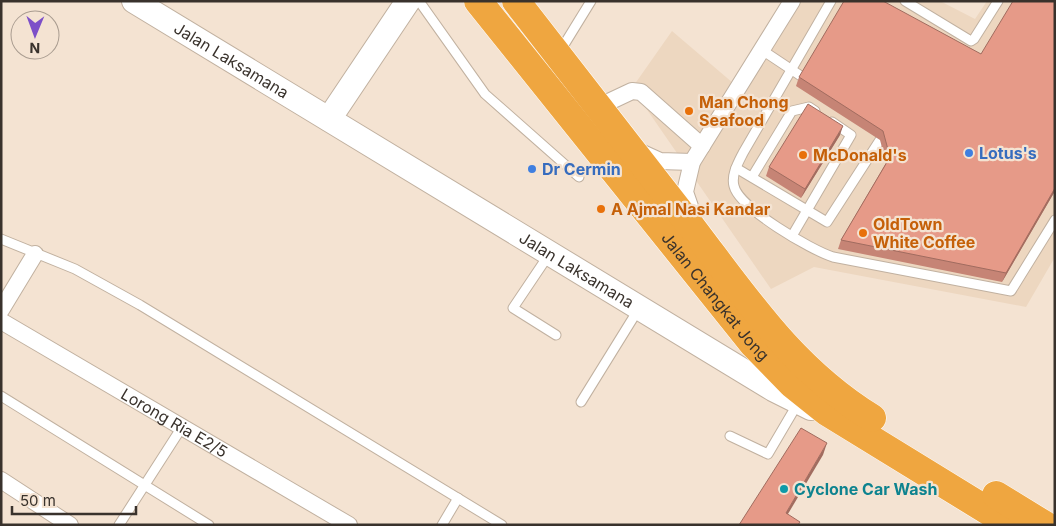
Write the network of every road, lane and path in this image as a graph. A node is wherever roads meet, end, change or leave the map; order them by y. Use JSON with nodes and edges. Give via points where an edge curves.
{"nodes":[{"id":1,"x":134,"y":1,"type":"edge"},
{"id":2,"x":408,"y":1,"type":"edge"},
{"id":3,"x":419,"y":1,"type":"edge"},
{"id":4,"x":478,"y":1,"type":"edge"},
{"id":5,"x":516,"y":1,"type":"edge"},
{"id":6,"x":591,"y":1,"type":"edge"},
{"id":7,"x":792,"y":1,"type":"edge"},
{"id":8,"x":831,"y":1,"type":"edge"},
{"id":9,"x":905,"y":1,"type":"edge"},
{"id":10,"x":998,"y":1,"type":"edge"},
{"id":11,"x":762,"y":50,"type":"junction"},
{"id":12,"x":558,"y":56,"type":"junction"},
{"id":13,"x":792,"y":69,"type":"junction"},
{"id":14,"x":536,"y":75,"type":"junction"},
{"id":15,"x":802,"y":76,"type":"edge"},
{"id":16,"x":598,"y":107,"type":"junction"},
{"id":17,"x":328,"y":119,"type":"junction"},
{"id":18,"x":880,"y":140,"type":"edge"},
{"id":19,"x":628,"y":144,"type":"junction"},
{"id":20,"x":702,"y":146,"type":"junction"},
{"id":21,"x":692,"y":162,"type":"junction"},
{"id":22,"x":736,"y":168,"type":"junction"},
{"id":23,"x":579,"y":177,"type":"dead end"},
{"id":24,"x":752,"y":177,"type":"junction"},
{"id":25,"x":806,"y":210,"type":"junction"},
{"id":26,"x":1055,"y":220,"type":"edge"},
{"id":27,"x":792,"y":236,"type":"junction"},
{"id":28,"x":1,"y":239,"type":"edge"},
{"id":29,"x":703,"y":242,"type":"junction"},
{"id":30,"x":550,"y":253,"type":"junction"},
{"id":31,"x":35,"y":254,"type":"junction"},
{"id":32,"x":640,"y":307,"type":"junction"},
{"id":33,"x":1,"y":310,"type":"edge"},
{"id":34,"x":1,"y":321,"type":"edge"},
{"id":35,"x":556,"y":335,"type":"dead end"},
{"id":36,"x":1,"y":396,"type":"edge"},
{"id":37,"x":581,"y":402,"type":"dead end"},
{"id":38,"x":798,"y":402,"type":"junction"},
{"id":39,"x":827,"y":412,"type":"junction"},
{"id":40,"x":182,"y":427,"type":"junction"},
{"id":41,"x":730,"y":436,"type":"dead end"},
{"id":42,"x":1,"y":480,"type":"edge"},
{"id":43,"x":145,"y":485,"type":"junction"},
{"id":44,"x":458,"y":498,"type":"junction"},
{"id":45,"x":67,"y":524,"type":"edge"},
{"id":46,"x":119,"y":525,"type":"edge"},
{"id":47,"x":208,"y":525,"type":"edge"},
{"id":48,"x":348,"y":525,"type":"edge"},
{"id":49,"x":442,"y":525,"type":"edge"},
{"id":50,"x":502,"y":525,"type":"edge"},
{"id":51,"x":1011,"y":525,"type":"edge"},
{"id":52,"x":1045,"y":525,"type":"edge"}],
"edges":[{"from":1,"to":17,"type":"street","name":"Jalan Laksamana"},
{"from":2,"to":17,"type":"street"},
{"from":3,"to":23,"type":"lane","via":[[485,94]]},
{"from":4,"to":14,"type":"highway","name":"Jalan Changkat Jong"},
{"from":5,"to":12,"type":"highway","name":"Jalan Changkat Jong"},
{"from":5,"to":14,"type":"highway","via":[[541,53],[541,68]]},
{"from":6,"to":12,"type":"lane"},
{"from":7,"to":11,"type":"street"},
{"from":8,"to":13,"type":"lane"},
{"from":9,"to":10,"type":"lane","via":[[971,41]]},
{"from":11,"to":13,"type":"lane"},
{"from":11,"to":20,"type":"street"},
{"from":12,"to":16,"type":"highway","name":"Jalan Changkat Jong"},
{"from":13,"to":15,"type":"lane"},
{"from":13,"to":22,"type":"lane"},
{"from":14,"to":39,"type":"highway","name":"Jalan Changkat Jong","via":[[753,344],[792,384]]},
{"from":16,"to":19,"type":"highway","name":"Jalan Changkat Jong"},
{"from":16,"to":20,"type":"street","via":[[632,91],[641,92]]},
{"from":17,"to":30,"type":"street","name":"Jalan Laksamana"},
{"from":18,"to":25,"type":"lane","via":[[830,220],[824,221]]},
{"from":19,"to":21,"type":"street","via":[[660,161]]},
{"from":19,"to":29,"type":"highway","name":"Jalan Changkat Jong"},
{"from":20,"to":21,"type":"street"},
{"from":21,"to":29,"type":"street","via":[[685,192]]},
{"from":22,"to":24,"type":"lane"},
{"from":22,"to":27,"type":"lane","via":[[734,186],[745,203]]},
{"from":24,"to":25,"type":"lane"},
{"from":24,"to":25,"type":"lane","via":[[792,111],[809,107],[851,135]]},
{"from":25,"to":27,"type":"lane"},
{"from":26,"to":27,"type":"lane","via":[[1011,291],[832,257]]},
{"from":28,"to":31,"type":"lane"},
{"from":29,"to":52,"type":"highway","name":"Jalan Changkat Jong","via":[[784,347],[824,384],[867,415]]},
{"from":30,"to":32,"type":"street","name":"Jalan Laksamana"},
{"from":30,"to":35,"type":"lane","via":[[513,308]]},
{"from":31,"to":33,"type":"street"},
{"from":31,"to":44,"type":"lane","via":[[75,269],[140,305]]},
{"from":32,"to":37,"type":"lane"},
{"from":32,"to":38,"type":"street","name":"Jalan Laksamana"},
{"from":34,"to":40,"type":"street","name":"Lorong Ria E2/5"},
{"from":36,"to":43,"type":"lane"},
{"from":38,"to":39,"type":"street","name":"Jalan Laksamana"},
{"from":38,"to":41,"type":"lane","via":[[768,454]]},
{"from":39,"to":51,"type":"highway","name":"Jalan Changkat Jong"},
{"from":40,"to":43,"type":"lane"},
{"from":40,"to":48,"type":"street","name":"Lorong Ria E2/5"},
{"from":42,"to":45,"type":"street"},
{"from":43,"to":46,"type":"lane"},
{"from":43,"to":47,"type":"lane"},
{"from":44,"to":49,"type":"lane"},
{"from":44,"to":50,"type":"lane"}]}
